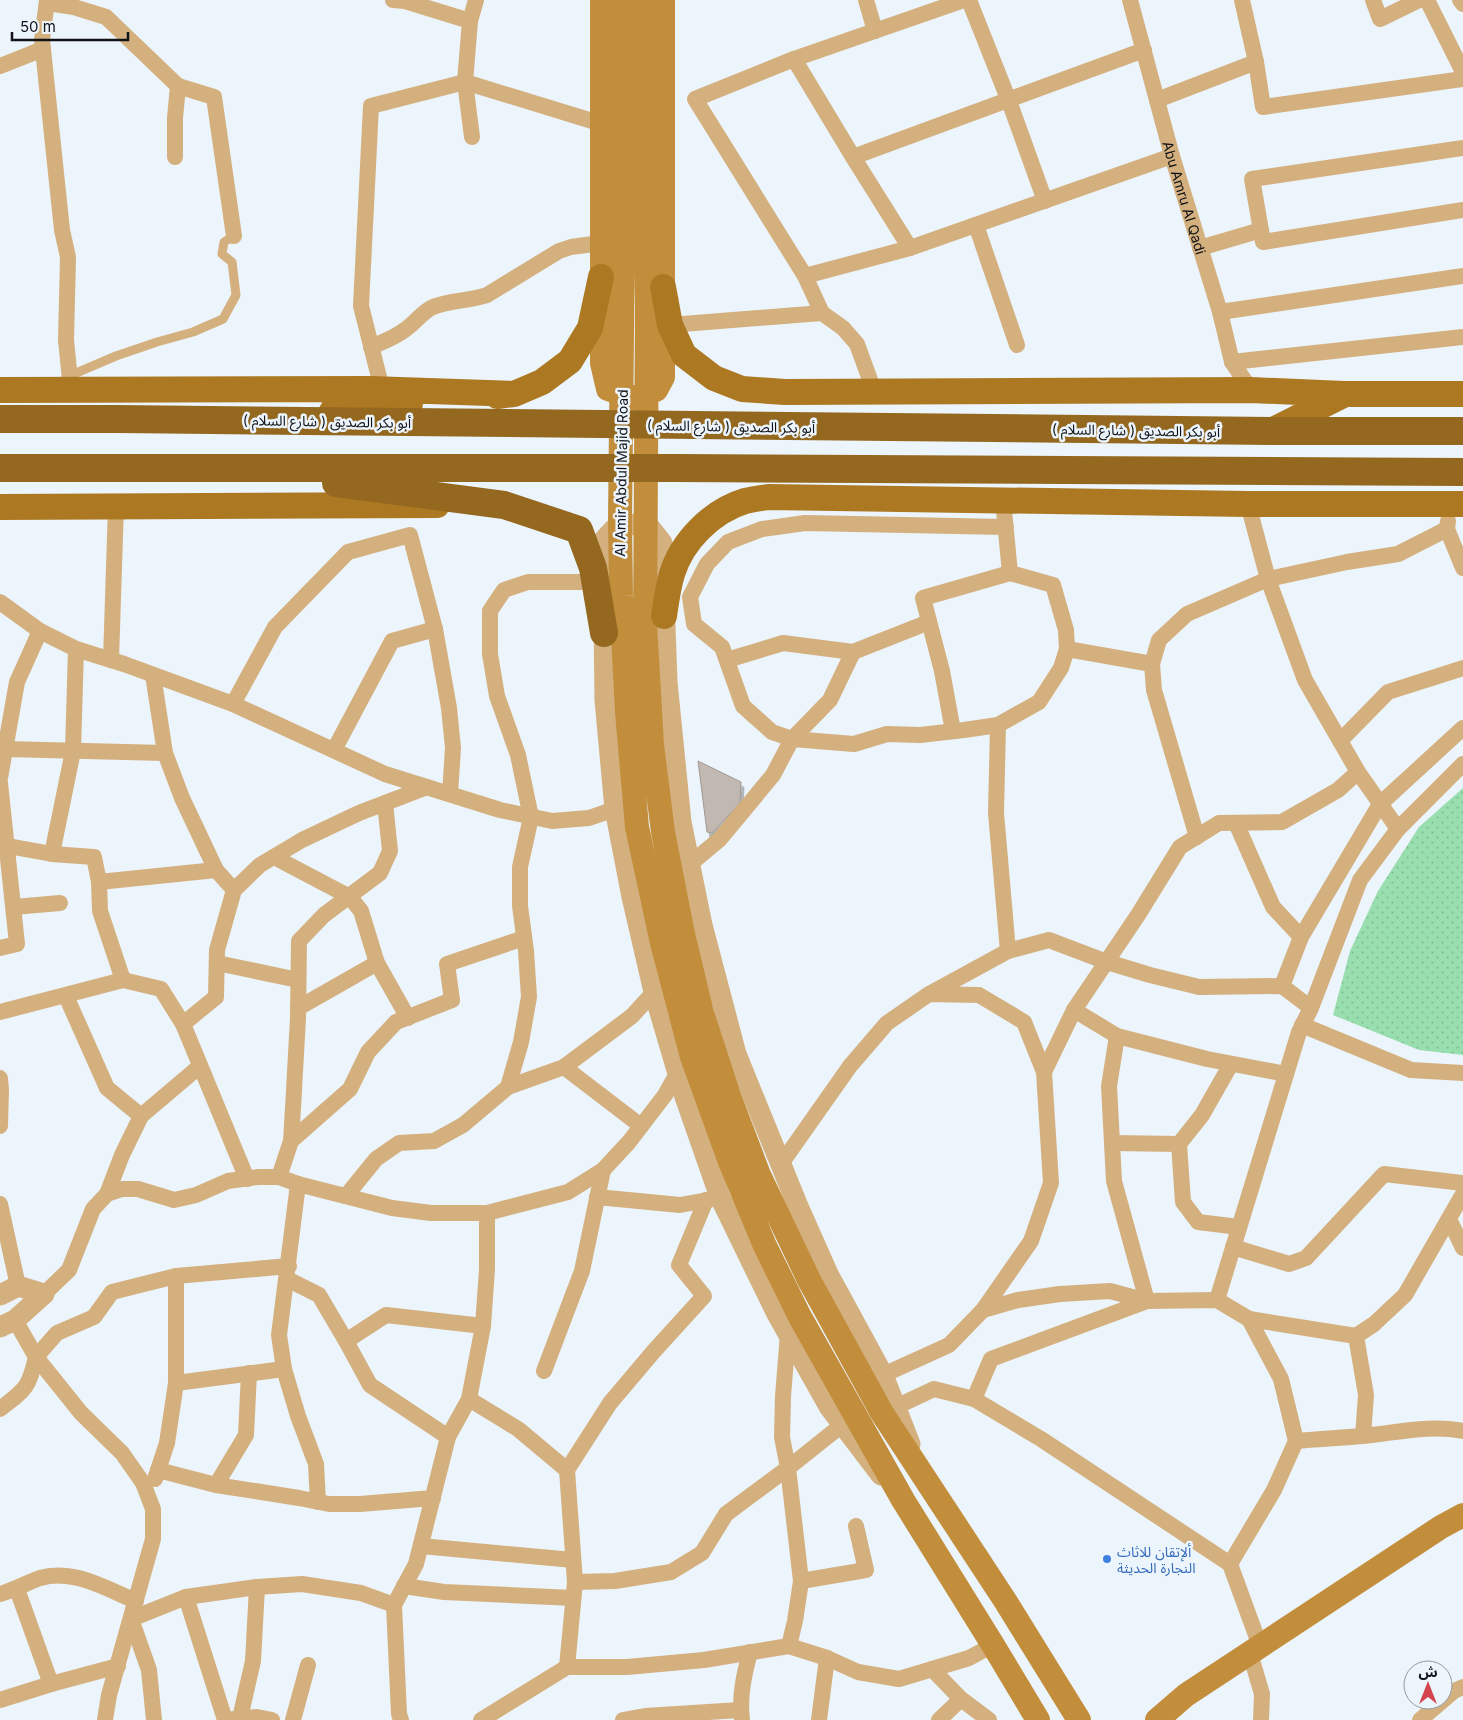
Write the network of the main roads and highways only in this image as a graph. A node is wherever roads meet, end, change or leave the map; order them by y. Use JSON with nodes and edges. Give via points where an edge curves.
{"nodes":[{"id":1,"x":602,"y":0,"type":"edge"},
{"id":2,"x":621,"y":0,"type":"edge"},
{"id":3,"x":644,"y":0,"type":"edge"},
{"id":4,"x":663,"y":0,"type":"edge"},
{"id":5,"x":601,"y":277,"type":"junction"},
{"id":6,"x":664,"y":287,"type":"junction"},
{"id":7,"x":0,"y":390,"type":"edge"},
{"id":8,"x":514,"y":394,"type":"junction"},
{"id":9,"x":1344,"y":394,"type":"junction"},
{"id":10,"x":1463,"y":394,"type":"edge"},
{"id":11,"x":0,"y":410,"type":"edge"},
{"id":12,"x":0,"y":419,"type":"edge"},
{"id":13,"x":118,"y":419,"type":"junction"},
{"id":14,"x":237,"y":420,"type":"junction"},
{"id":15,"x":1463,"y":431,"type":"edge"},
{"id":16,"x":1271,"y":432,"type":"junction"},
{"id":17,"x":0,"y":468,"type":"edge"},
{"id":18,"x":122,"y":469,"type":"junction"},
{"id":19,"x":236,"y":469,"type":"junction"},
{"id":20,"x":1309,"y":471,"type":"junction"},
{"id":21,"x":1463,"y":472,"type":"edge"},
{"id":22,"x":0,"y":479,"type":"edge"},
{"id":23,"x":1377,"y":504,"type":"junction"},
{"id":24,"x":1457,"y":504,"type":"edge"},
{"id":25,"x":504,"y":505,"type":"junction"},
{"id":26,"x":0,"y":507,"type":"edge"},
{"id":27,"x":664,"y":616,"type":"road end"},
{"id":28,"x":604,"y":633,"type":"road end"},
{"id":29,"x":1463,"y":1515,"type":"edge"},
{"id":30,"x":1038,"y":1720,"type":"edge"},
{"id":31,"x":1079,"y":1720,"type":"edge"},
{"id":32,"x":1157,"y":1720,"type":"edge"}],
"edges":[{"from":1,"to":5,"type":"main road"},
{"from":2,"to":30,"type":"main road","name":"Al Amir Abdul Majid Road","via":[[621,596],[637,827],[662,943],[692,1057],[765,1246],[800,1317],[903,1500]]},
{"from":3,"to":31,"type":"main road","name":"Al Amir Abdul Majid Road","via":[[647,307],[645,624],[652,746],[663,832],[705,1022],[760,1175],[809,1280],[874,1379],[919,1468]]},
{"from":4,"to":6,"type":"main road"},
{"from":5,"to":6,"type":"main road","via":[[602,363],[608,389],[633,398],[656,390],[663,377]]},
{"from":5,"to":8,"type":"main road","via":[[590,328],[570,361],[542,382]]},
{"from":6,"to":9,"type":"main road","via":[[670,325],[684,355],[714,378],[742,389],[785,392],[1251,390]]},
{"from":7,"to":8,"type":"main road","via":[[70,383]]},
{"from":8,"to":14,"type":"main road"},
{"from":9,"to":10,"type":"main road"},
{"from":9,"to":16,"type":"main road"},
{"from":11,"to":13,"type":"main road"},
{"from":12,"to":13,"type":"highway","name":"( شارع السلام ) أبو بكر الصديق"},
{"from":13,"to":14,"type":"highway","name":"( شارع السلام ) أبو بكر الصديق"},
{"from":14,"to":16,"type":"highway","name":"( شارع السلام ) أبو بكر الصديق"},
{"from":15,"to":16,"type":"highway","name":"( شارع السلام ) أبو بكر الصديق"},
{"from":17,"to":18,"type":"highway"},
{"from":18,"to":19,"type":"highway"},
{"from":18,"to":22,"type":"main road"},
{"from":19,"to":20,"type":"highway"},
{"from":19,"to":25,"type":"highway"},
{"from":20,"to":21,"type":"highway"},
{"from":20,"to":23,"type":"main road"},
{"from":23,"to":24,"type":"main road"},
{"from":23,"to":27,"type":"main road","via":[[768,497],[745,501],[703,525],[684,547],[672,574]]},
{"from":25,"to":26,"type":"main road"},
{"from":25,"to":28,"type":"highway","via":[[579,530],[593,568]]},
{"from":29,"to":32,"type":"main road","via":[[1186,1695]]}]}
